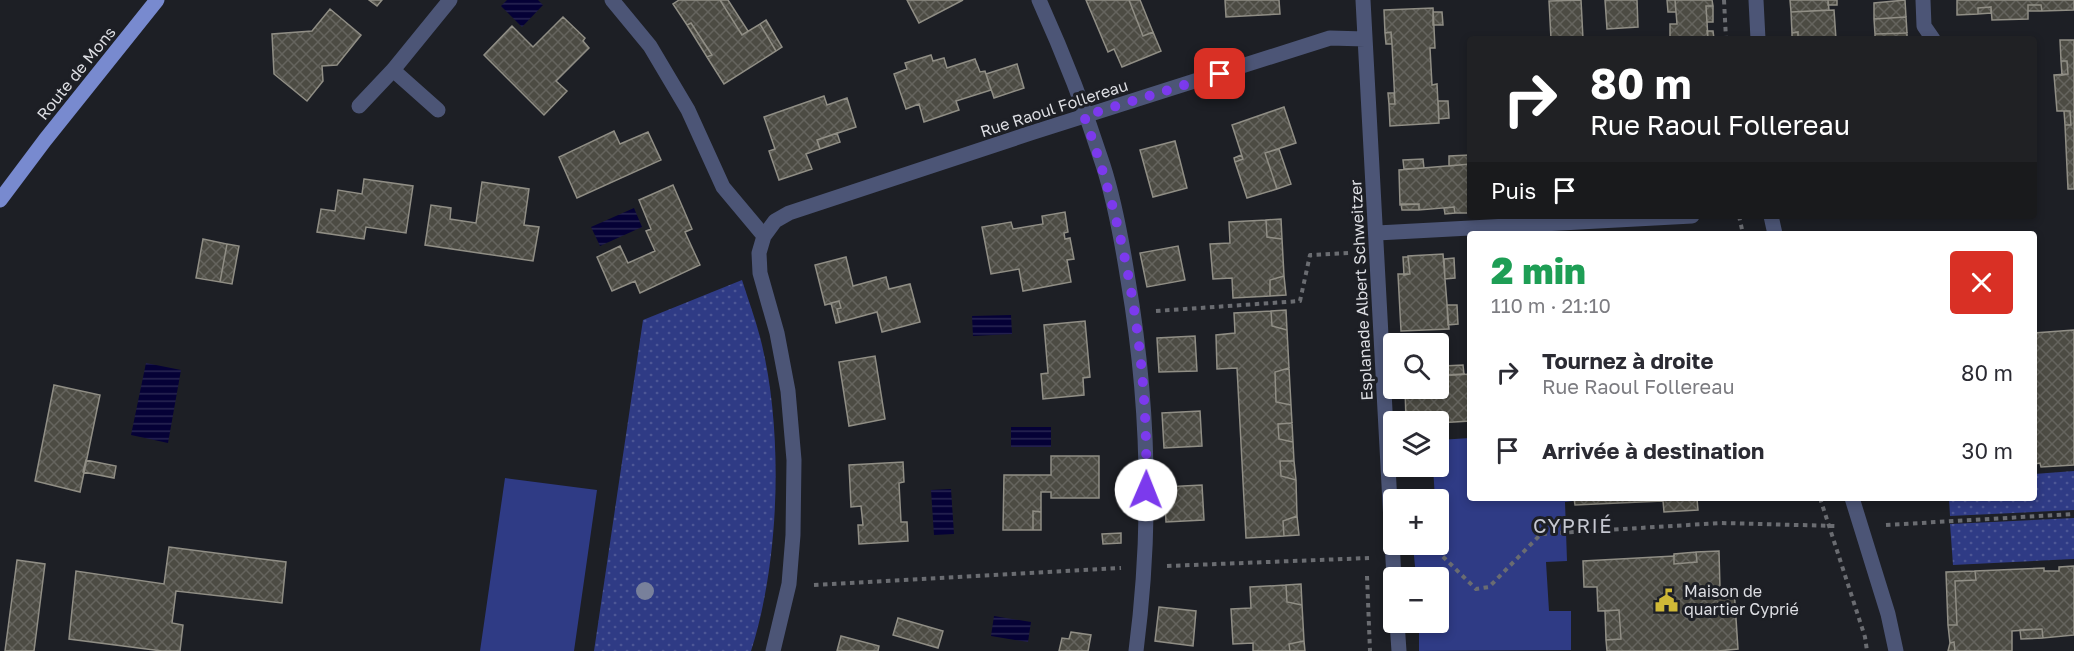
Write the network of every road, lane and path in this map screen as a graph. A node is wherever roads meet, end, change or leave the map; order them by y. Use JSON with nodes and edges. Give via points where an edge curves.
{"nodes":[{"id":1,"x":157,"y":0,"type":"edge"},
{"id":2,"x":450,"y":0,"type":"edge"},
{"id":3,"x":612,"y":0,"type":"edge"},
{"id":4,"x":1039,"y":0,"type":"edge"},
{"id":5,"x":1363,"y":0,"type":"edge"},
{"id":6,"x":1724,"y":0,"type":"edge"},
{"id":7,"x":1756,"y":0,"type":"edge"},
{"id":8,"x":1923,"y":0,"type":"edge"},
{"id":9,"x":1726,"y":36,"type":"edge"},
{"id":10,"x":1758,"y":36,"type":"edge"},
{"id":11,"x":1931,"y":36,"type":"edge"},
{"id":12,"x":1365,"y":39,"type":"junction"},
{"id":13,"x":393,"y":70,"type":"junction"},
{"id":14,"x":359,"y":106,"type":"dead end"},
{"id":15,"x":438,"y":110,"type":"dead end"},
{"id":16,"x":1084,"y":116,"type":"junction"},
{"id":17,"x":45,"y":140,"type":"junction"},
{"id":18,"x":0,"y":184,"type":"edge"},
{"id":19,"x":0,"y":200,"type":"edge"},
{"id":20,"x":1636,"y":219,"type":"edge"},
{"id":21,"x":1377,"y":233,"type":"junction"},
{"id":22,"x":764,"y":236,"type":"junction"},
{"id":23,"x":1350,"y":254,"type":"dead end"},
{"id":24,"x":1134,"y":313,"type":"junction"},
{"id":25,"x":1821,"y":501,"type":"edge"},
{"id":26,"x":1853,"y":501,"type":"edge"},
{"id":27,"x":2074,"y":514,"type":"edge"},
{"id":28,"x":1828,"y":526,"type":"junction"},
{"id":29,"x":1861,"y":526,"type":"junction"},
{"id":30,"x":1441,"y":555,"type":"edge"},
{"id":31,"x":1351,"y":558,"type":"dead end"},
{"id":32,"x":1163,"y":566,"type":"dead end"},
{"id":33,"x":1123,"y":567,"type":"dead end"},
{"id":34,"x":1393,"y":567,"type":"edge"},
{"id":35,"x":819,"y":585,"type":"dead end"},
{"id":36,"x":1398,"y":633,"type":"edge"},
{"id":37,"x":773,"y":651,"type":"edge"},
{"id":38,"x":1136,"y":651,"type":"edge"},
{"id":39,"x":1399,"y":651,"type":"edge"},
{"id":40,"x":1867,"y":651,"type":"edge"},
{"id":41,"x":1896,"y":651,"type":"edge"}],
"edges":[{"from":1,"to":17,"type":"main road","name":"Route de Mons"},
{"from":2,"to":13,"type":"street"},
{"from":3,"to":22,"type":"street","via":[[650,46],[688,110],[723,187]]},
{"from":4,"to":16,"type":"street"},
{"from":5,"to":12,"type":"street","name":"Esplanade Albert Schweitzer"},
{"from":6,"to":9,"type":"path"},
{"from":7,"to":10,"type":"street"},
{"from":8,"to":11,"type":"street","via":[[1924,26]]},
{"from":12,"to":16,"type":"street","name":"Rue Raoul Follereau","via":[[1330,38]]},
{"from":12,"to":21,"type":"street","name":"Esplanade Albert Schweitzer"},
{"from":13,"to":14,"type":"street"},
{"from":13,"to":15,"type":"street"},
{"from":16,"to":22,"type":"street","name":"Rue Raoul Follereau","via":[[789,213],[775,221]]},
{"from":16,"to":24,"type":"street","via":[[1111,197]]},
{"from":17,"to":18,"type":"main road","name":"Route de Mons"},
{"from":17,"to":19,"type":"main road","name":"Route de Mons"},
{"from":20,"to":21,"type":"street"},
{"from":21,"to":34,"type":"street","name":"Esplanade Albert Schweitzer"},
{"from":22,"to":37,"type":"street","via":[[759,253],[760,273],[788,390],[794,460],[789,584]]},
{"from":23,"to":24,"type":"path","via":[[1310,255],[1300,302]]},
{"from":24,"to":38,"type":"street","via":[[1147,468]]},
{"from":25,"to":28,"type":"path"},
{"from":26,"to":29,"type":"street"},
{"from":27,"to":29,"type":"path"},
{"from":28,"to":29,"type":"path"},
{"from":28,"to":30,"type":"path","via":[[1721,523],[1541,534],[1489,587],[1476,589]]},
{"from":28,"to":40,"type":"path"},
{"from":29,"to":41,"type":"street"},
{"from":31,"to":32,"type":"path"},
{"from":33,"to":35,"type":"path"},
{"from":36,"to":39,"type":"street"}]}
